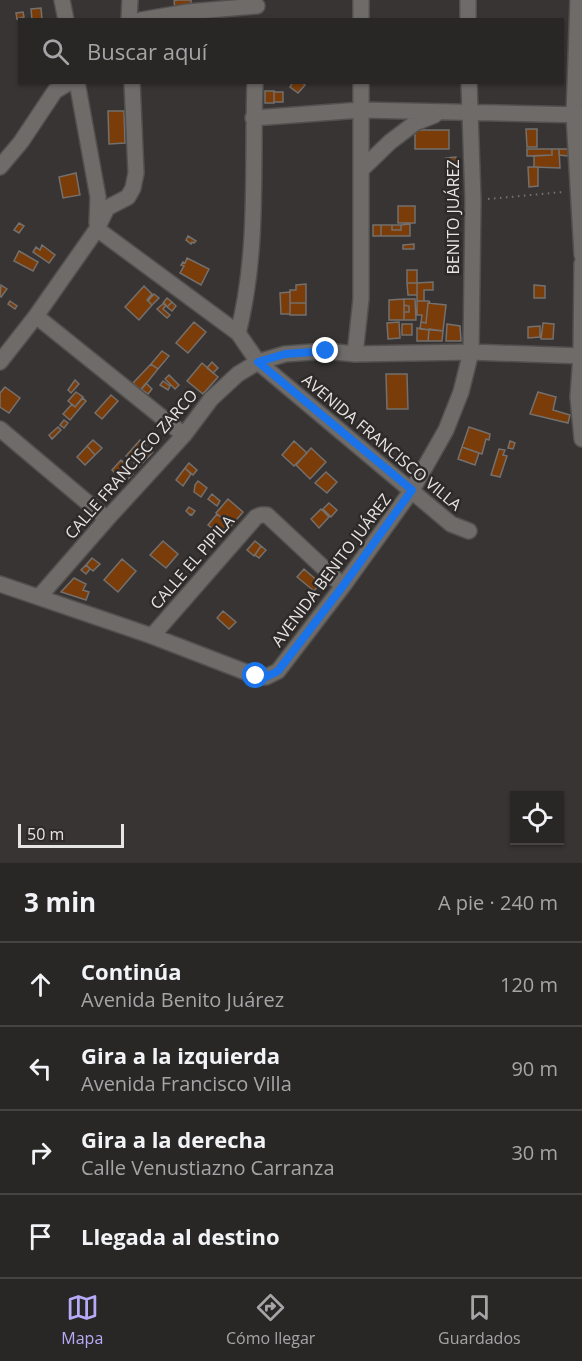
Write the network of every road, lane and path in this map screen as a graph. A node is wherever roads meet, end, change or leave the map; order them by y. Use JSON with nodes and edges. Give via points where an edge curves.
{"nodes":[{"id":1,"x":62,"y":0,"type":"edge"},
{"id":2,"x":130,"y":0,"type":"edge"},
{"id":3,"x":361,"y":0,"type":"edge"},
{"id":4,"x":468,"y":0,"type":"edge"},
{"id":5,"x":578,"y":0,"type":"edge"},
{"id":6,"x":257,"y":8,"type":"edge"},
{"id":7,"x":66,"y":18,"type":"edge"},
{"id":8,"x":129,"y":18,"type":"edge"},
{"id":9,"x":152,"y":18,"type":"edge"},
{"id":10,"x":361,"y":18,"type":"edge"},
{"id":11,"x":468,"y":18,"type":"edge"},
{"id":12,"x":67,"y":84,"type":"edge"},
{"id":13,"x":77,"y":84,"type":"edge"},
{"id":14,"x":132,"y":84,"type":"edge"},
{"id":15,"x":255,"y":84,"type":"edge"},
{"id":16,"x":361,"y":84,"type":"edge"},
{"id":17,"x":469,"y":84,"type":"edge"},
{"id":18,"x":361,"y":110,"type":"junction"},
{"id":19,"x":441,"y":113,"type":"junction"},
{"id":20,"x":470,"y":114,"type":"junction"},
{"id":21,"x":578,"y":115,"type":"edge"},
{"id":22,"x":253,"y":118,"type":"junction"},
{"id":23,"x":0,"y":167,"type":"edge"},
{"id":24,"x":361,"y":170,"type":"junction"},
{"id":25,"x":578,"y":190,"type":"junction"},
{"id":26,"x":473,"y":201,"type":"junction"},
{"id":27,"x":97,"y":229,"type":"junction"},
{"id":28,"x":582,"y":255,"type":"edge"},
{"id":29,"x":582,"y":263,"type":"edge"},
{"id":30,"x":36,"y":316,"type":"junction"},
{"id":31,"x":238,"y":333,"type":"junction"},
{"id":32,"x":471,"y":352,"type":"junction"},
{"id":33,"x":356,"y":354,"type":"junction"},
{"id":34,"x":581,"y":356,"type":"edge"},
{"id":35,"x":258,"y":362,"type":"junction"},
{"id":36,"x":0,"y":363,"type":"edge"},
{"id":37,"x":0,"y":429,"type":"edge"},
{"id":38,"x":184,"y":435,"type":"junction"},
{"id":39,"x":582,"y":439,"type":"edge"},
{"id":40,"x":412,"y":490,"type":"junction"},
{"id":41,"x":107,"y":519,"type":"junction"},
{"id":42,"x":469,"y":531,"type":"dead end"},
{"id":43,"x":0,"y":584,"type":"edge"},
{"id":44,"x":343,"y":586,"type":"junction"},
{"id":45,"x":39,"y":597,"type":"junction"},
{"id":46,"x":152,"y":636,"type":"junction"}],
"edges":[{"from":1,"to":7,"type":"street"},
{"from":2,"to":8,"type":"street"},
{"from":3,"to":10,"type":"street"},
{"from":4,"to":11,"type":"street"},
{"from":5,"to":21,"type":"street"},
{"from":6,"to":9,"type":"street"},
{"from":12,"to":23,"type":"street","via":[[55,91]]},
{"from":13,"to":27,"type":"street","via":[[98,197]]},
{"from":14,"to":27,"type":"street","via":[[136,172],[133,188],[128,197],[107,208]]},
{"from":15,"to":22,"type":"street"},
{"from":16,"to":18,"type":"street"},
{"from":17,"to":20,"type":"street","name":"BENITO JUÁREZ"},
{"from":18,"to":19,"type":"street"},
{"from":18,"to":22,"type":"street"},
{"from":18,"to":24,"type":"street"},
{"from":19,"to":20,"type":"street"},
{"from":19,"to":24,"type":"street","via":[[415,123]]},
{"from":20,"to":21,"type":"street"},
{"from":20,"to":26,"type":"street","name":"BENITO JUÁREZ"},
{"from":21,"to":25,"type":"street"},
{"from":22,"to":31,"type":"street","via":[[249,266]]},
{"from":24,"to":33,"type":"street","via":[[361,299]]},
{"from":25,"to":26,"type":"path"},
{"from":25,"to":28,"type":"street"},
{"from":26,"to":32,"type":"street","name":"BENITO JUÁREZ"},
{"from":27,"to":30,"type":"street"},
{"from":27,"to":31,"type":"street","name":"AVENIDA FRANCISCO VILLA"},
{"from":29,"to":34,"type":"street"},
{"from":30,"to":36,"type":"street"},
{"from":30,"to":38,"type":"street"},
{"from":31,"to":35,"type":"street","name":"AVENIDA FRANCISCO VILLA"},
{"from":32,"to":33,"type":"street","name":"CALLE FRANCISCO ZARCO"},
{"from":32,"to":34,"type":"street","name":"CALLE FRANCISCO ZARCO"},
{"from":32,"to":40,"type":"street","name":"AVENIDA BENITO JUÁREZ","via":[[446,430]]},
{"from":33,"to":35,"type":"street","name":"CALLE FRANCISCO ZARCO","via":[[285,354]]},
{"from":34,"to":39,"type":"street","via":[[578,397]]},
{"from":35,"to":38,"type":"street","name":"CALLE FRANCISCO ZARCO","via":[[211,399]]},
{"from":35,"to":40,"type":"street","name":"AVENIDA FRANCISCO VILLA"},
{"from":37,"to":41,"type":"street"},
{"from":38,"to":41,"type":"street","name":"CALLE FRANCISCO ZARCO"},
{"from":40,"to":42,"type":"street","name":"AVENIDA FRANCISCO VILLA","via":[[451,524]]},
{"from":40,"to":44,"type":"street","name":"AVENIDA BENITO JUÁREZ"},
{"from":41,"to":45,"type":"street","name":"CALLE FRANCISCO ZARCO"},
{"from":43,"to":45,"type":"street","name":"AVENIDA BENITO JUÁREZ"},
{"from":44,"to":46,"type":"street","name":"AVENIDA BENITO JUÁREZ","via":[[278,671],[266,677]]},
{"from":44,"to":46,"type":"street","name":"CALLE EL PIPILA","via":[[267,515],[261,515]]},
{"from":45,"to":46,"type":"street","name":"AVENIDA BENITO JUÁREZ"}]}
